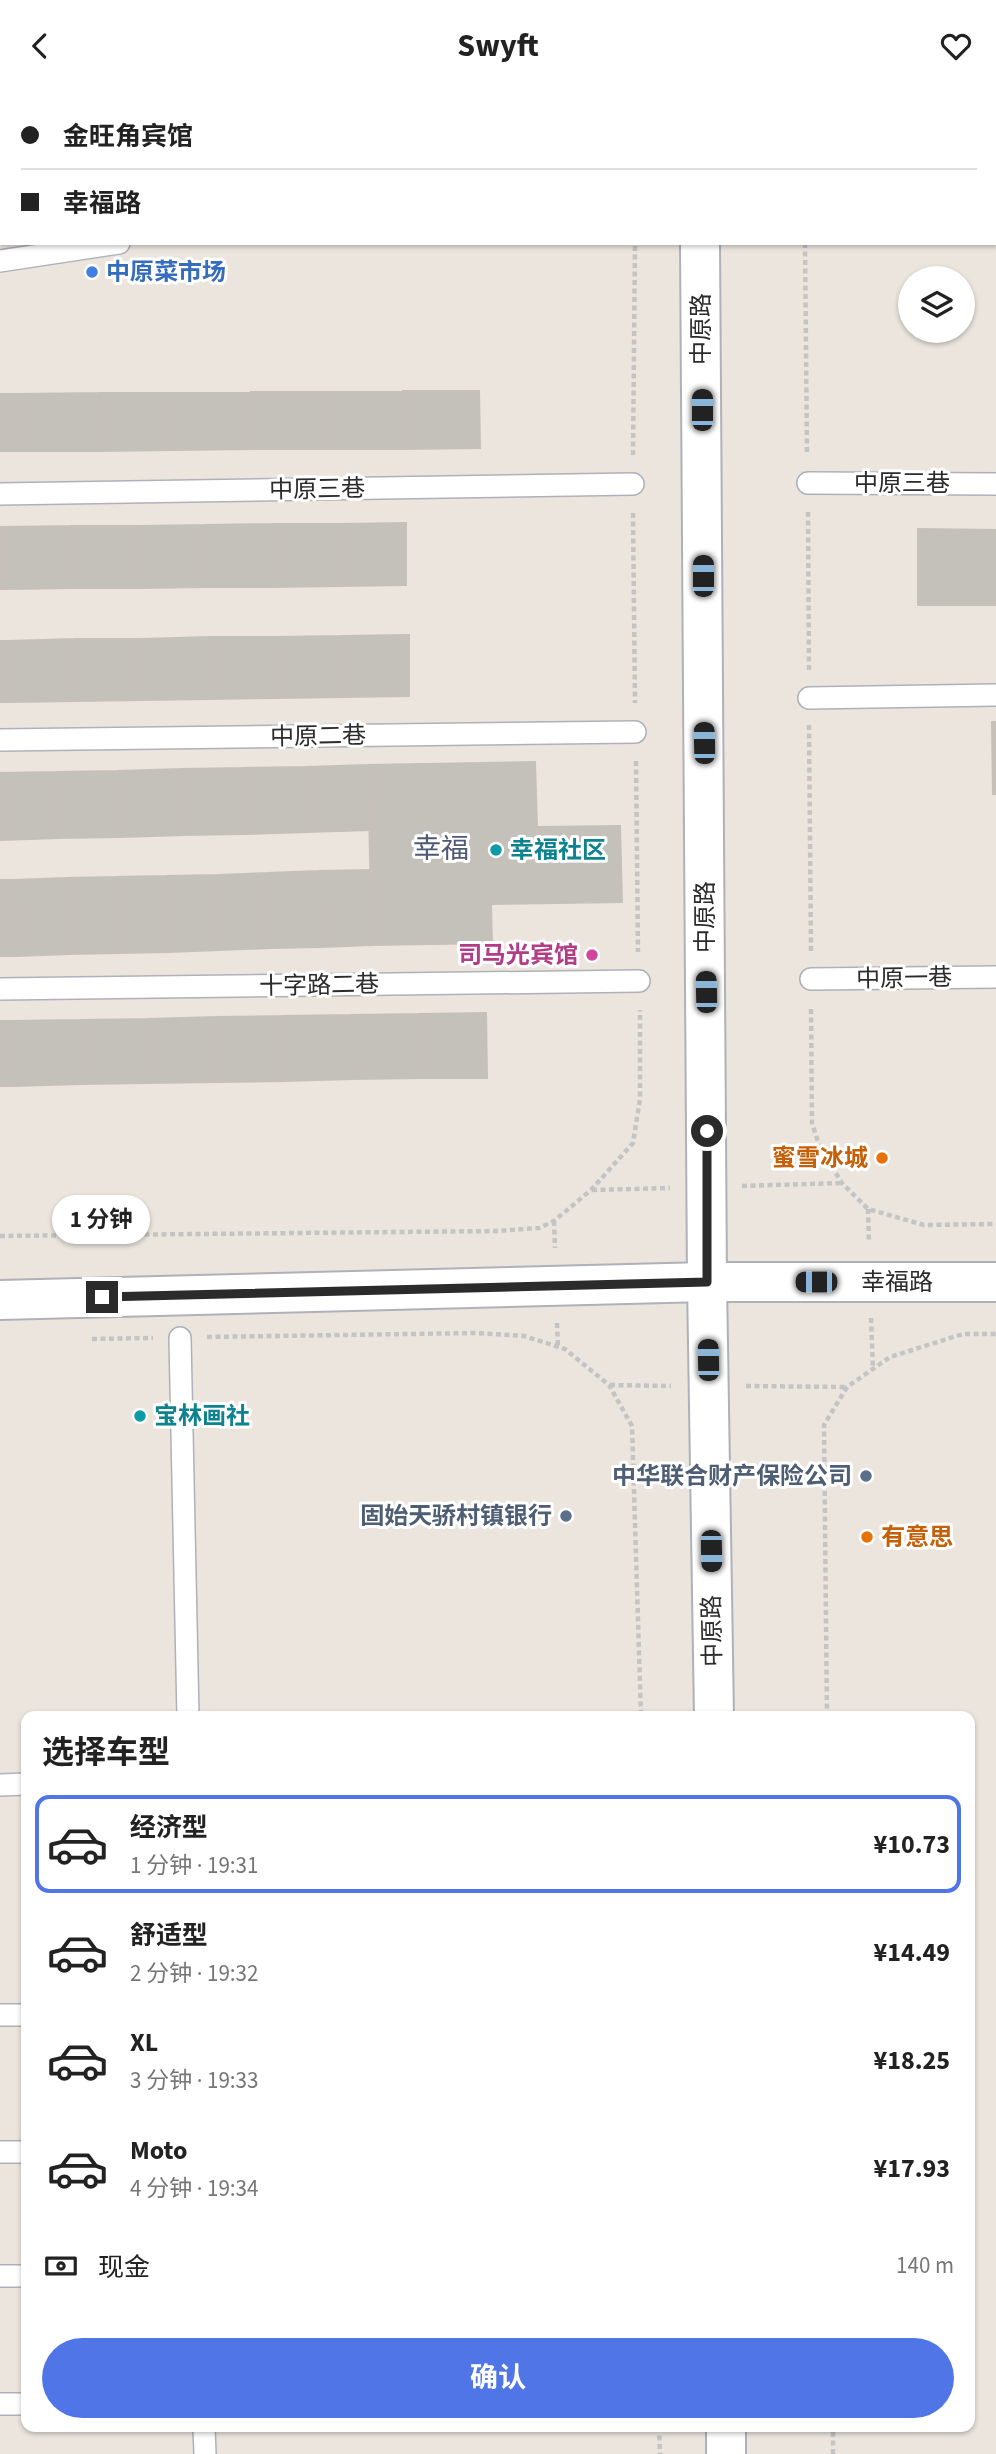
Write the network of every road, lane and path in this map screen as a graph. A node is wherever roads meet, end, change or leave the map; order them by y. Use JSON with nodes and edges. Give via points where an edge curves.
{"nodes":[{"id":1,"x":106,"y":245,"type":"edge"},
{"id":2,"x":635,"y":245,"type":"edge"},
{"id":3,"x":700,"y":245,"type":"edge"},
{"id":4,"x":805,"y":245,"type":"edge"},
{"id":5,"x":0,"y":261,"type":"edge"},
{"id":6,"x":808,"y":483,"type":"junction"},
{"id":7,"x":633,"y":484,"type":"junction"},
{"id":8,"x":996,"y":484,"type":"edge"},
{"id":9,"x":0,"y":494,"type":"edge"},
{"id":10,"x":996,"y":695,"type":"edge"},
{"id":11,"x":809,"y":698,"type":"junction"},
{"id":12,"x":635,"y":732,"type":"junction"},
{"id":13,"x":0,"y":740,"type":"edge"},
{"id":14,"x":996,"y":977,"type":"edge"},
{"id":15,"x":811,"y":979,"type":"junction"},
{"id":16,"x":639,"y":981,"type":"junction"},
{"id":17,"x":0,"y":989,"type":"edge"},
{"id":18,"x":996,"y":1224,"type":"edge"},
{"id":19,"x":0,"y":1236,"type":"edge"},
{"id":20,"x":707,"y":1282,"type":"junction"},
{"id":21,"x":996,"y":1282,"type":"edge"},
{"id":22,"x":0,"y":1300,"type":"edge"},
{"id":23,"x":996,"y":1334,"type":"edge"},
{"id":24,"x":180,"y":1338,"type":"junction"},
{"id":25,"x":83,"y":1339,"type":"dead end"},
{"id":26,"x":188,"y":1711,"type":"edge"},
{"id":27,"x":641,"y":1711,"type":"edge"},
{"id":28,"x":714,"y":1711,"type":"edge"},
{"id":29,"x":827,"y":1711,"type":"edge"},
{"id":30,"x":21,"y":1784,"type":"edge"},
{"id":31,"x":0,"y":1785,"type":"edge"},
{"id":32,"x":0,"y":2015,"type":"edge"},
{"id":33,"x":21,"y":2015,"type":"edge"},
{"id":34,"x":0,"y":2152,"type":"edge"},
{"id":35,"x":21,"y":2152,"type":"edge"},
{"id":36,"x":0,"y":2276,"type":"edge"},
{"id":37,"x":21,"y":2276,"type":"edge"},
{"id":38,"x":21,"y":2404,"type":"edge"},
{"id":39,"x":0,"y":2405,"type":"edge"},
{"id":40,"x":204,"y":2432,"type":"edge"},
{"id":41,"x":659,"y":2432,"type":"edge"},
{"id":42,"x":726,"y":2432,"type":"edge"},
{"id":43,"x":833,"y":2432,"type":"edge"},
{"id":44,"x":205,"y":2454,"type":"edge"},
{"id":45,"x":660,"y":2454,"type":"edge"},
{"id":46,"x":726,"y":2454,"type":"edge"},
{"id":47,"x":832,"y":2454,"type":"edge"}],
"edges":[{"from":1,"to":5,"type":"lane"},
{"from":2,"to":7,"type":"path"},
{"from":3,"to":20,"type":"main road","name":"中原路"},
{"from":4,"to":6,"type":"path"},
{"from":6,"to":8,"type":"lane","name":"中原三巷"},
{"from":6,"to":11,"type":"path"},
{"from":7,"to":9,"type":"lane","name":"中原三巷"},
{"from":7,"to":12,"type":"path"},
{"from":10,"to":11,"type":"lane"},
{"from":11,"to":15,"type":"path"},
{"from":12,"to":13,"type":"lane","name":"中原二巷"},
{"from":12,"to":16,"type":"path"},
{"from":14,"to":15,"type":"lane","name":"中原一巷"},
{"from":15,"to":18,"type":"path","via":[[811,1123],[842,1183],[868,1209],[924,1225]]},
{"from":16,"to":17,"type":"lane","name":"十字路二巷"},
{"from":16,"to":19,"type":"path","via":[[640,1099],[633,1143],[591,1190],[539,1228]]},
{"from":20,"to":21,"type":"main road","name":"幸福路"},
{"from":20,"to":22,"type":"main road","name":"幸福路"},
{"from":20,"to":28,"type":"main road","name":"中原路"},
{"from":23,"to":29,"type":"path","via":[[962,1335],[890,1357],[847,1387],[824,1425]]},
{"from":24,"to":25,"type":"path"},
{"from":24,"to":26,"type":"lane"},
{"from":24,"to":27,"type":"path","via":[[476,1333],[524,1336],[565,1349],[609,1385],[632,1426]]},
{"from":30,"to":31,"type":"lane"},
{"from":32,"to":33,"type":"lane"},
{"from":34,"to":35,"type":"lane"},
{"from":36,"to":37,"type":"lane"},
{"from":38,"to":39,"type":"lane"},
{"from":40,"to":44,"type":"lane"},
{"from":41,"to":45,"type":"path"},
{"from":42,"to":46,"type":"main road"},
{"from":43,"to":47,"type":"path"}]}
